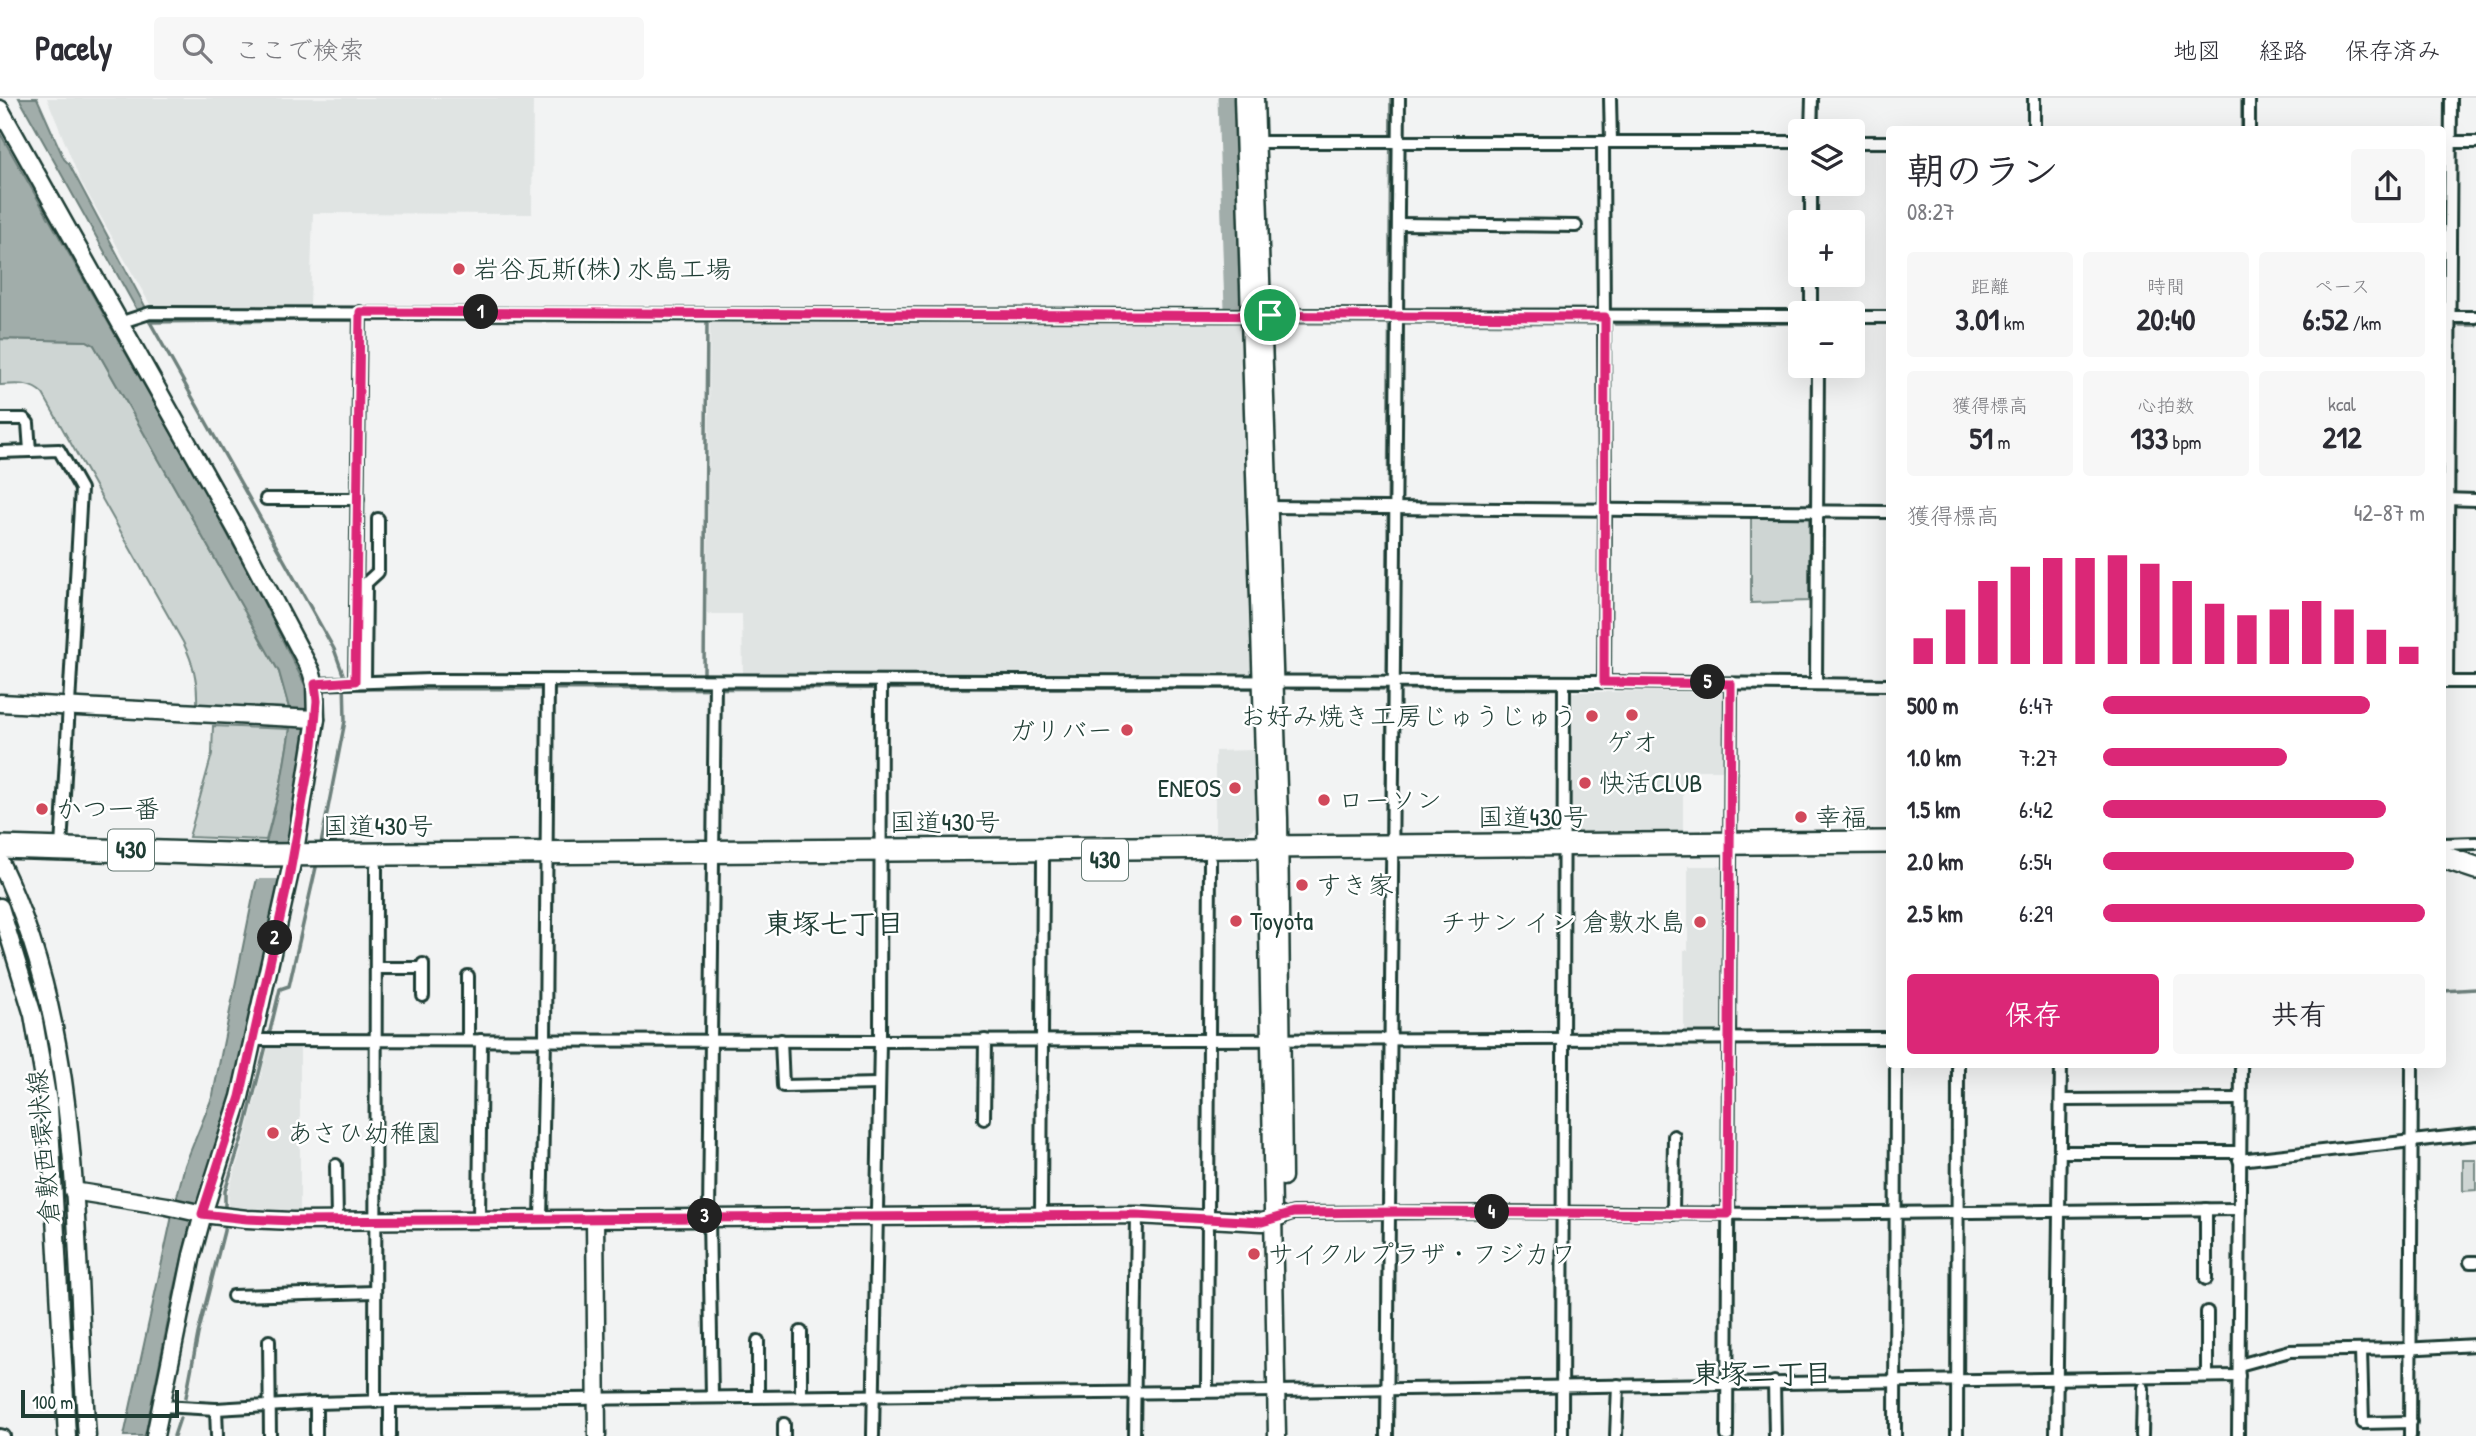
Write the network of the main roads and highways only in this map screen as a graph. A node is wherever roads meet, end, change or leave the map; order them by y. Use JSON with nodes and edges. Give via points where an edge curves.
{"nodes":[{"id":1,"x":1886,"y":842,"type":"edge"},
{"id":2,"x":0,"y":847,"type":"edge"},
{"id":3,"x":1730,"y":850,"type":"junction"},
{"id":4,"x":1273,"y":853,"type":"junction"},
{"id":5,"x":1886,"y":854,"type":"edge"},
{"id":6,"x":881,"y":857,"type":"junction"},
{"id":7,"x":2446,"y":858,"type":"edge"},
{"id":8,"x":547,"y":859,"type":"junction"},
{"id":9,"x":260,"y":861,"type":"junction"},
{"id":10,"x":318,"y":861,"type":"junction"},
{"id":11,"x":0,"y":862,"type":"edge"},
{"id":12,"x":2476,"y":868,"type":"edge"},
{"id":13,"x":2446,"y":871,"type":"edge"},
{"id":14,"x":2476,"y":881,"type":"edge"}],
"edges":[{"from":1,"to":3,"type":"highway","name":"国道430号","number":"430"},
{"from":2,"to":9,"type":"highway","name":"国道430号","number":"430"},
{"from":3,"to":4,"type":"highway","name":"国道430号","number":"430"},
{"from":3,"to":5,"type":"highway","name":"国道430号","number":"430"},
{"from":4,"to":6,"type":"highway","name":"国道430号","number":"430"},
{"from":4,"to":6,"type":"highway","name":"国道430号","number":"430","via":[[1210,861]]},
{"from":6,"to":8,"type":"highway","name":"国道430号","number":"430"},
{"from":7,"to":12,"type":"highway"},
{"from":8,"to":10,"type":"highway","name":"国道430号","number":"430"},
{"from":8,"to":10,"type":"highway","name":"国道430号","number":"430","via":[[376,867]]},
{"from":9,"to":10,"type":"highway","name":"国道430号","number":"430"},
{"from":9,"to":11,"type":"highway","name":"国道430号","number":"430"},
{"from":13,"to":14,"type":"highway"}]}
